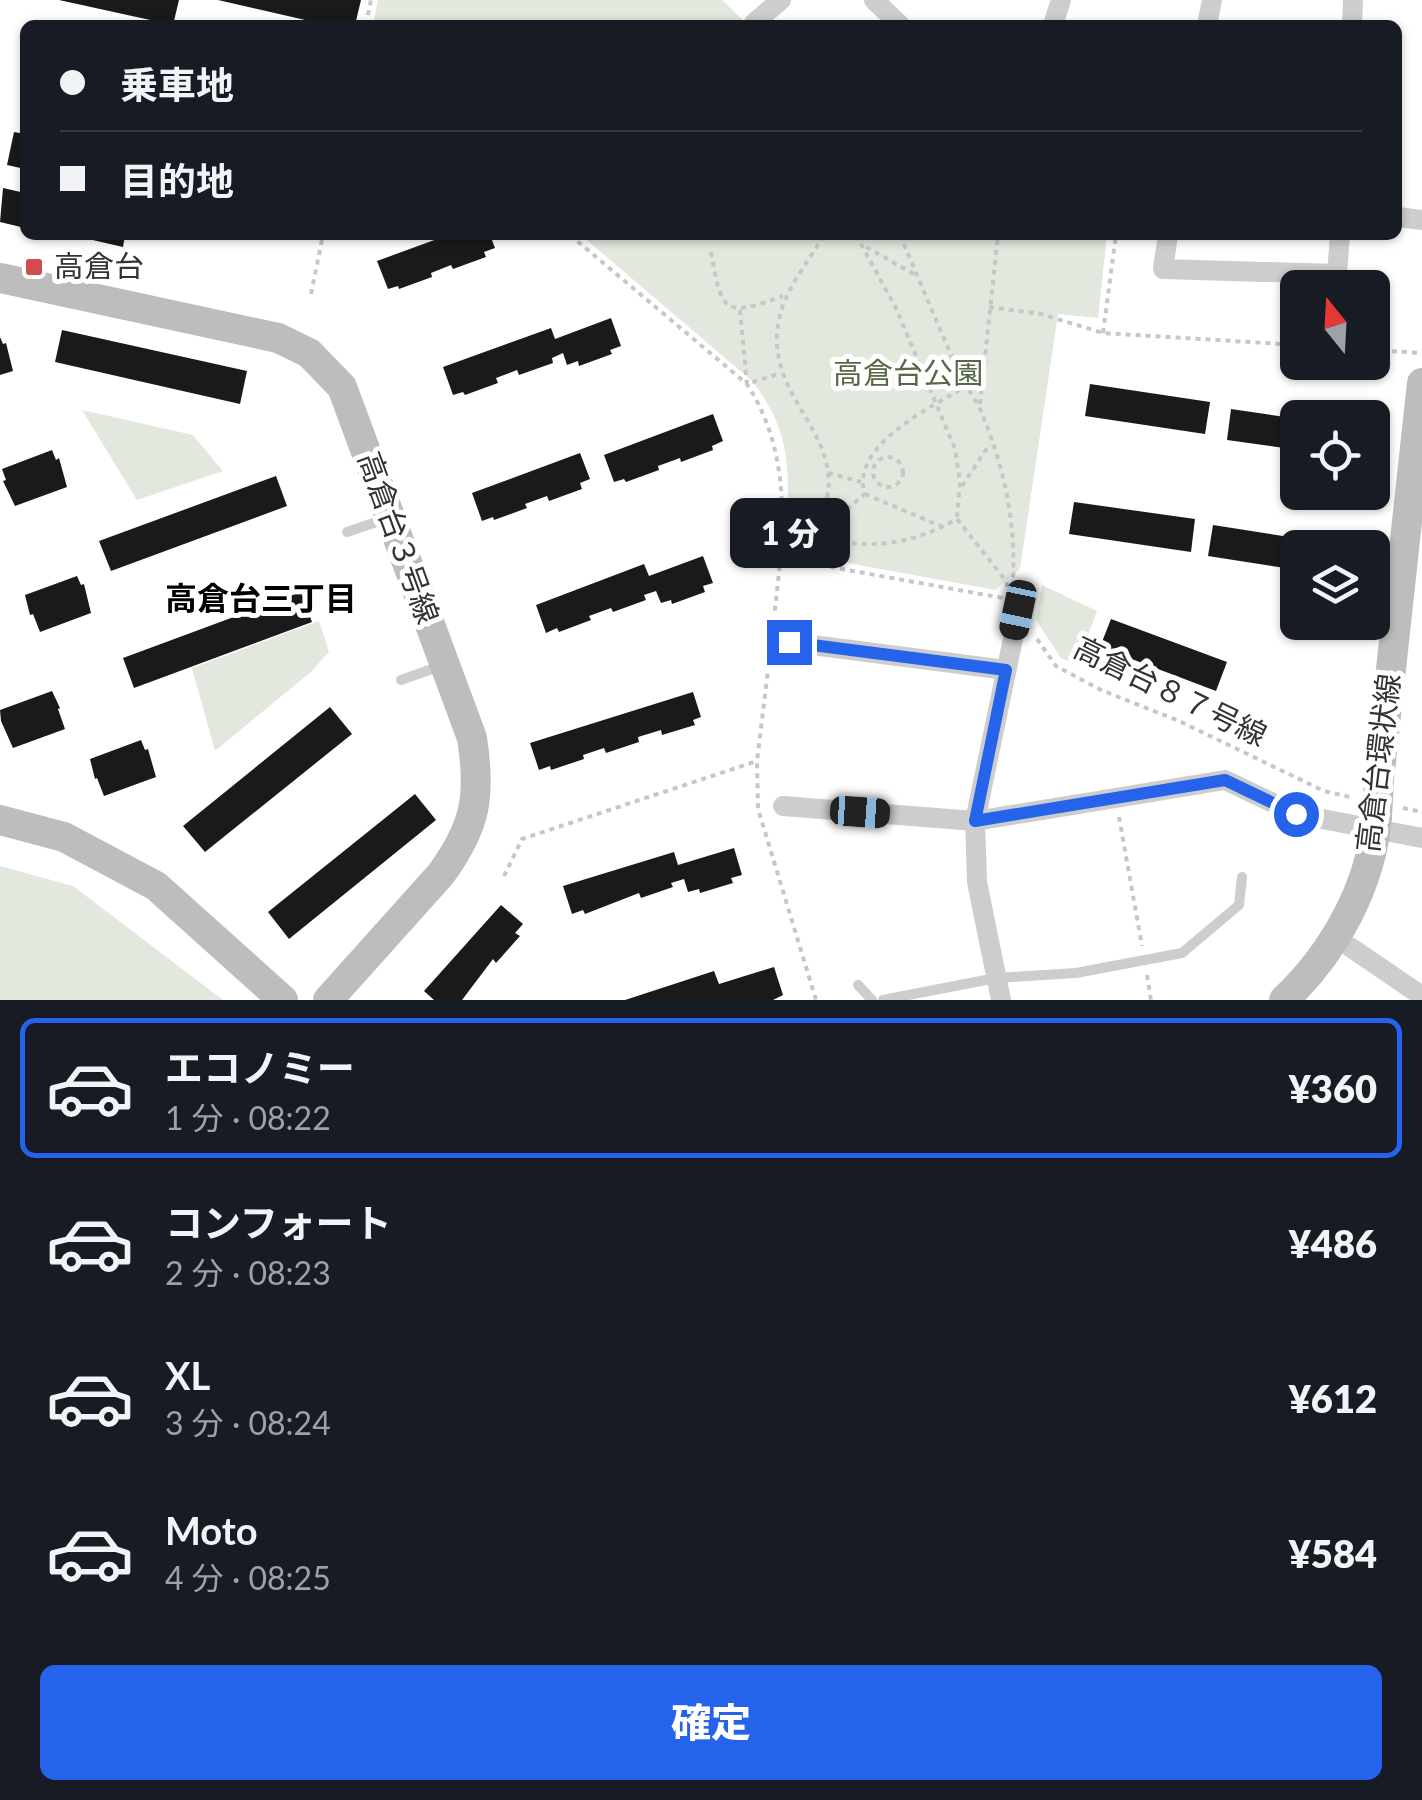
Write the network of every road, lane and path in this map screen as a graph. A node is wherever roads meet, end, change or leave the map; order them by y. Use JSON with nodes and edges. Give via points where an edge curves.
{"nodes":[{"id":1,"x":781,"y":0,"type":"edge"},
{"id":2,"x":874,"y":0,"type":"edge"},
{"id":3,"x":758,"y":20,"type":"edge"},
{"id":4,"x":895,"y":20,"type":"edge"},
{"id":5,"x":322,"y":240,"type":"edge"},
{"id":6,"x":576,"y":240,"type":"edge"},
{"id":7,"x":821,"y":240,"type":"edge"},
{"id":8,"x":859,"y":240,"type":"edge"},
{"id":9,"x":902,"y":240,"type":"edge"},
{"id":10,"x":997,"y":240,"type":"edge"},
{"id":11,"x":1115,"y":240,"type":"edge"},
{"id":12,"x":1167,"y":240,"type":"edge"},
{"id":13,"x":1340,"y":240,"type":"edge"},
{"id":14,"x":862,"y":244,"type":"junction"},
{"id":15,"x":711,"y":252,"type":"dead end"},
{"id":16,"x":917,"y":276,"type":"junction"},
{"id":17,"x":0,"y":278,"type":"edge"},
{"id":18,"x":311,"y":294,"type":"dead end"},
{"id":19,"x":784,"y":295,"type":"junction"},
{"id":20,"x":989,"y":307,"type":"junction"},
{"id":21,"x":740,"y":310,"type":"junction"},
{"id":22,"x":1103,"y":334,"type":"junction"},
{"id":23,"x":1280,"y":345,"type":"edge"},
{"id":24,"x":1390,"y":351,"type":"edge"},
{"id":25,"x":1422,"y":353,"type":"edge"},
{"id":26,"x":781,"y":373,"type":"junction"},
{"id":27,"x":1422,"y":383,"type":"edge"},
{"id":28,"x":748,"y":384,"type":"junction"},
{"id":29,"x":966,"y":386,"type":"junction"},
{"id":30,"x":934,"y":406,"type":"junction"},
{"id":31,"x":980,"y":407,"type":"junction"},
{"id":32,"x":991,"y":442,"type":"junction"},
{"id":33,"x":828,"y":473,"type":"junction"},
{"id":34,"x":861,"y":482,"type":"junction"},
{"id":35,"x":878,"y":484,"type":"joint"},
{"id":36,"x":959,"y":490,"type":"junction"},
{"id":37,"x":866,"y":494,"type":"junction"},
{"id":38,"x":390,"y":517,"type":"junction"},
{"id":39,"x":957,"y":519,"type":"junction"},
{"id":40,"x":942,"y":527,"type":"junction"},
{"id":41,"x":346,"y":532,"type":"dead end"},
{"id":42,"x":812,"y":538,"type":"junction"},
{"id":43,"x":781,"y":558,"type":"junction"},
{"id":44,"x":1015,"y":605,"type":"junction"},
{"id":45,"x":777,"y":641,"type":"junction"},
{"id":46,"x":445,"y":664,"type":"junction"},
{"id":47,"x":1006,"y":670,"type":"junction"},
{"id":48,"x":401,"y":680,"type":"dead end"},
{"id":49,"x":758,"y":761,"type":"junction"},
{"id":50,"x":1116,"y":798,"type":"junction"},
{"id":51,"x":783,"y":806,"type":"dead end"},
{"id":52,"x":1376,"y":806,"type":"junction"},
{"id":53,"x":1422,"y":812,"type":"edge"},
{"id":54,"x":0,"y":820,"type":"edge"},
{"id":55,"x":975,"y":821,"type":"junction"},
{"id":56,"x":1422,"y":838,"type":"edge"},
{"id":57,"x":504,"y":876,"type":"dead end"},
{"id":58,"x":1242,"y":878,"type":"dead end"},
{"id":59,"x":1350,"y":947,"type":"dead end"},
{"id":60,"x":1144,"y":960,"type":"junction"},
{"id":61,"x":996,"y":978,"type":"junction"},
{"id":62,"x":858,"y":985,"type":"dead end"},
{"id":63,"x":1422,"y":996,"type":"edge"},
{"id":64,"x":283,"y":1000,"type":"edge"},
{"id":65,"x":328,"y":1000,"type":"edge"},
{"id":66,"x":816,"y":1000,"type":"edge"},
{"id":67,"x":872,"y":1000,"type":"edge"},
{"id":68,"x":883,"y":1000,"type":"edge"},
{"id":69,"x":1000,"y":1000,"type":"edge"},
{"id":70,"x":1151,"y":1000,"type":"edge"},
{"id":71,"x":1284,"y":1000,"type":"edge"}],
"edges":[{"from":1,"to":3,"type":"street"},
{"from":2,"to":4,"type":"street"},
{"from":5,"to":18,"type":"path"},
{"from":6,"to":28,"type":"path"},
{"from":7,"to":19,"type":"path"},
{"from":8,"to":14,"type":"path"},
{"from":9,"to":16,"type":"path"},
{"from":10,"to":20,"type":"path"},
{"from":11,"to":22,"type":"path"},
{"from":12,"to":13,"type":"street","via":[[1163,269],[1338,274]]},
{"from":14,"to":16,"type":"path"},
{"from":14,"to":30,"type":"path","via":[[896,308]]},
{"from":15,"to":21,"type":"path","via":[[719,293]]},
{"from":16,"to":29,"type":"path"},
{"from":17,"to":38,"type":"street","name":"高倉台３号線","via":[[250,331],[309,353],[342,387]]},
{"from":19,"to":21,"type":"path"},
{"from":19,"to":26,"type":"path","via":[[776,342]]},
{"from":20,"to":22,"type":"path","via":[[1041,314]]},
{"from":20,"to":31,"type":"path"},
{"from":21,"to":28,"type":"path"},
{"from":22,"to":23,"type":"path"},
{"from":24,"to":25,"type":"path"},
{"from":26,"to":28,"type":"path"},
{"from":26,"to":33,"type":"path","via":[[818,437]]},
{"from":27,"to":52,"type":"street","name":"高倉台環状線"},
{"from":28,"to":43,"type":"path","via":[[764,411],[782,478]]},
{"from":29,"to":30,"type":"path"},
{"from":29,"to":31,"type":"path"},
{"from":30,"to":34,"type":"path","via":[[872,454]]},
{"from":30,"to":36,"type":"path","via":[[955,449]]},
{"from":31,"to":32,"type":"path"},
{"from":32,"to":36,"type":"path"},
{"from":32,"to":44,"type":"path","via":[[1010,507]]},
{"from":33,"to":34,"type":"path"},
{"from":33,"to":42,"type":"path","via":[[828,500]]},
{"from":34,"to":37,"type":"path"},
{"from":35,"to":35,"type":"path","via":[[875,465],[883,458],[897,460],[900,481]]},
{"from":36,"to":39,"type":"path"},
{"from":37,"to":40,"type":"path"},
{"from":37,"to":42,"type":"path"},
{"from":38,"to":41,"type":"lane"},
{"from":38,"to":46,"type":"street","name":"高倉台３号線"},
{"from":39,"to":40,"type":"path"},
{"from":39,"to":44,"type":"path","name":"高倉台８７号線","via":[[1006,581]]},
{"from":40,"to":42,"type":"path","via":[[889,545]]},
{"from":42,"to":43,"type":"path"},
{"from":43,"to":44,"type":"path"},
{"from":43,"to":45,"type":"path"},
{"from":44,"to":47,"type":"street"},
{"from":44,"to":52,"type":"path","name":"高倉台８７号線","via":[[1056,666],[1324,791]]},
{"from":45,"to":47,"type":"street"},
{"from":45,"to":49,"type":"path"},
{"from":46,"to":48,"type":"lane"},
{"from":46,"to":65,"type":"street","name":"高倉台３号線","via":[[472,738],[475,814],[442,874]]},
{"from":47,"to":55,"type":"street"},
{"from":49,"to":57,"type":"path","via":[[522,839]]},
{"from":49,"to":66,"type":"path","via":[[758,809]]},
{"from":50,"to":52,"type":"street","via":[[1225,780],[1296,814]]},
{"from":50,"to":55,"type":"street"},
{"from":50,"to":60,"type":"path"},
{"from":51,"to":55,"type":"street"},
{"from":52,"to":53,"type":"path","name":"高倉台８７号線"},
{"from":52,"to":56,"type":"street"},
{"from":52,"to":71,"type":"street","name":"高倉台環状線","via":[[1364,875],[1346,919],[1332,946]]},
{"from":54,"to":64,"type":"street","via":[[64,837],[156,886]]},
{"from":55,"to":61,"type":"street","via":[[977,882]]},
{"from":58,"to":60,"type":"lane","via":[[1240,905],[1182,953]]},
{"from":59,"to":63,"type":"street"},
{"from":60,"to":61,"type":"lane"},
{"from":60,"to":70,"type":"path"},
{"from":61,"to":68,"type":"lane"},
{"from":61,"to":69,"type":"street"},
{"from":62,"to":67,"type":"lane"}]}
